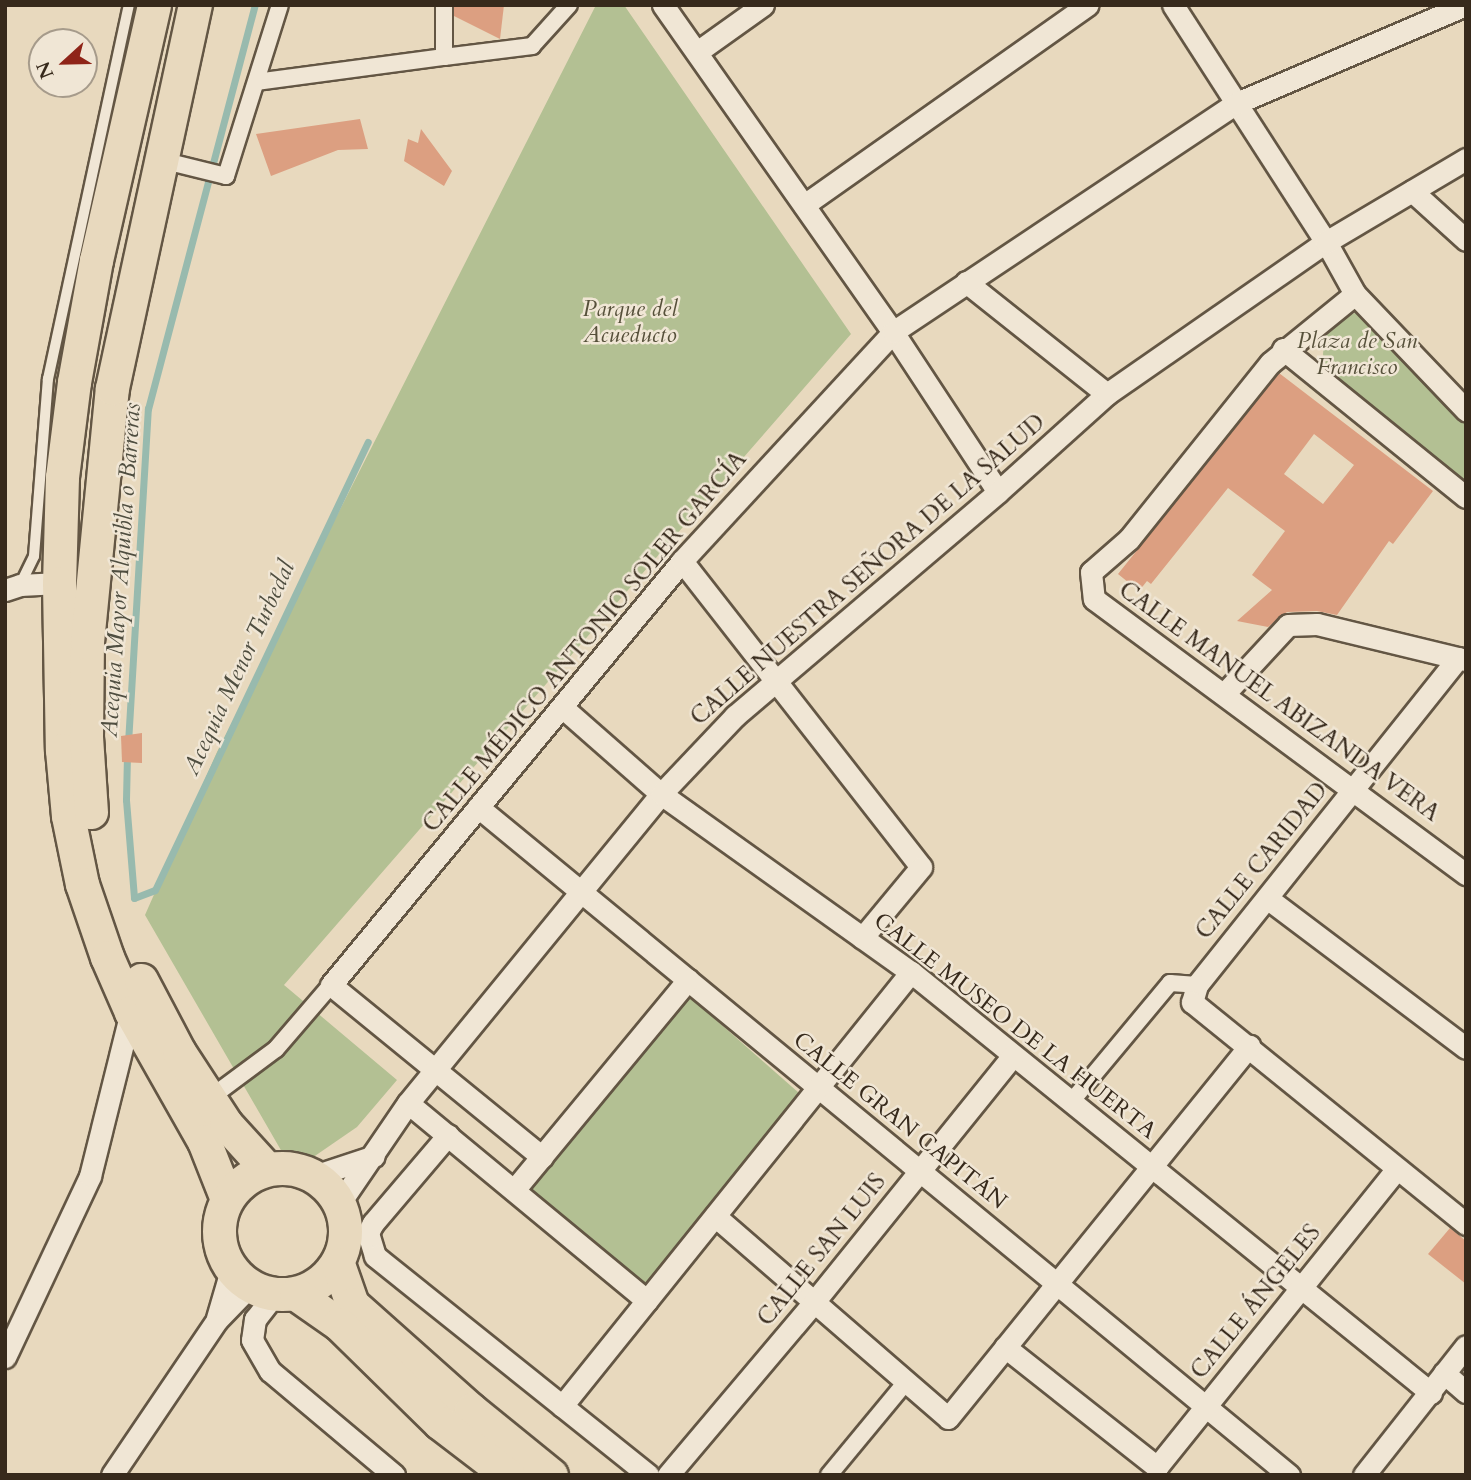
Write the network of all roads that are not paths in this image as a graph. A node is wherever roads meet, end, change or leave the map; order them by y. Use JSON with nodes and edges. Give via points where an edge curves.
{"nodes":[{"id":1,"x":129,"y":5,"type":"edge"},
{"id":2,"x":154,"y":5,"type":"edge"},
{"id":3,"x":195,"y":5,"type":"edge"},
{"id":4,"x":280,"y":5,"type":"edge"},
{"id":5,"x":444,"y":5,"type":"edge"},
{"id":6,"x":569,"y":5,"type":"edge"},
{"id":7,"x":663,"y":5,"type":"edge"},
{"id":8,"x":763,"y":5,"type":"edge"},
{"id":9,"x":1087,"y":5,"type":"edge"},
{"id":10,"x":1173,"y":5,"type":"edge"},
{"id":11,"x":1466,"y":5,"type":"edge"},
{"id":12,"x":697,"y":52,"type":"junction"},
{"id":13,"x":444,"y":57,"type":"junction"},
{"id":14,"x":256,"y":82,"type":"junction"},
{"id":15,"x":1237,"y":103,"type":"junction"},
{"id":16,"x":1466,"y":159,"type":"edge"},
{"id":17,"x":161,"y":160,"type":"junction"},
{"id":18,"x":1412,"y":191,"type":"junction"},
{"id":19,"x":804,"y":205,"type":"junction"},
{"id":20,"x":1466,"y":240,"type":"edge"},
{"id":21,"x":1326,"y":242,"type":"junction"},
{"id":22,"x":966,"y":282,"type":"junction"},
{"id":23,"x":1355,"y":295,"type":"junction"},
{"id":24,"x":893,"y":332,"type":"junction"},
{"id":25,"x":1283,"y":349,"type":"junction"},
{"id":26,"x":1107,"y":394,"type":"junction"},
{"id":27,"x":1466,"y":410,"type":"edge"},
{"id":28,"x":998,"y":492,"type":"junction"},
{"id":29,"x":1466,"y":497,"type":"edge"},
{"id":30,"x":682,"y":561,"type":"junction"},
{"id":31,"x":59,"y":583,"type":"junction"},
{"id":32,"x":13,"y":588,"type":"edge"},
{"id":33,"x":1462,"y":659,"type":"edge"},
{"id":34,"x":775,"y":681,"type":"junction"},
{"id":35,"x":1224,"y":694,"type":"junction"},
{"id":36,"x":562,"y":706,"type":"junction"},
{"id":37,"x":1354,"y":788,"type":"junction"},
{"id":38,"x":662,"y":794,"type":"junction"},
{"id":39,"x":478,"y":807,"type":"junction"},
{"id":40,"x":1466,"y":874,"type":"edge"},
{"id":41,"x":581,"y":892,"type":"junction"},
{"id":42,"x":1267,"y":898,"type":"junction"},
{"id":43,"x":862,"y":938,"type":"junction"},
{"id":44,"x":911,"y":972,"type":"junction"},
{"id":45,"x":688,"y":981,"type":"junction"},
{"id":46,"x":331,"y":985,"type":"junction"},
{"id":47,"x":1195,"y":994,"type":"junction"},
{"id":48,"x":131,"y":1012,"type":"junction"},
{"id":49,"x":1249,"y":1046,"type":"junction"},
{"id":50,"x":1466,"y":1048,"type":"edge"},
{"id":51,"x":1013,"y":1055,"type":"junction"},
{"id":52,"x":435,"y":1069,"type":"junction"},
{"id":53,"x":818,"y":1087,"type":"junction"},
{"id":54,"x":210,"y":1098,"type":"junction"},
{"id":55,"x":1071,"y":1102,"type":"junction"},
{"id":56,"x":408,"y":1103,"type":"junction"},
{"id":57,"x":448,"y":1135,"type":"junction"},
{"id":58,"x":374,"y":1156,"type":"junction"},
{"id":59,"x":542,"y":1157,"type":"junction"},
{"id":60,"x":1151,"y":1166,"type":"junction"},
{"id":61,"x":267,"y":1169,"type":"junction"},
{"id":62,"x":1396,"y":1170,"type":"junction"},
{"id":63,"x":920,"y":1171,"type":"junction"},
{"id":64,"x":314,"y":1176,"type":"junction"},
{"id":65,"x":514,"y":1190,"type":"junction"},
{"id":66,"x":227,"y":1199,"type":"junction"},
{"id":67,"x":339,"y":1204,"type":"junction"},
{"id":68,"x":715,"y":1216,"type":"junction"},
{"id":69,"x":1466,"y":1224,"type":"edge"},
{"id":70,"x":338,"y":1264,"type":"junction"},
{"id":71,"x":1056,"y":1283,"type":"junction"},
{"id":72,"x":263,"y":1286,"type":"junction"},
{"id":73,"x":1301,"y":1288,"type":"junction"},
{"id":74,"x":647,"y":1301,"type":"junction"},
{"id":75,"x":814,"y":1302,"type":"junction"},
{"id":76,"x":1466,"y":1346,"type":"edge"},
{"id":77,"x":1005,"y":1347,"type":"junction"},
{"id":78,"x":5,"y":1357,"type":"edge"},
{"id":79,"x":1444,"y":1373,"type":"junction"},
{"id":80,"x":906,"y":1382,"type":"junction"},
{"id":81,"x":1466,"y":1392,"type":"edge"},
{"id":82,"x":1431,"y":1393,"type":"junction"},
{"id":83,"x":562,"y":1406,"type":"junction"},
{"id":84,"x":1206,"y":1407,"type":"junction"},
{"id":85,"x":112,"y":1475,"type":"edge"},
{"id":86,"x":394,"y":1475,"type":"edge"},
{"id":87,"x":508,"y":1475,"type":"edge"},
{"id":88,"x":551,"y":1475,"type":"edge"},
{"id":89,"x":648,"y":1475,"type":"edge"},
{"id":90,"x":668,"y":1475,"type":"edge"},
{"id":91,"x":829,"y":1475,"type":"edge"},
{"id":92,"x":1289,"y":1475,"type":"edge"},
{"id":93,"x":1363,"y":1475,"type":"edge"}],
"edges":[{"from":1,"to":32,"type":"lane","via":[[48,379],[34,556]]},
{"from":2,"to":31,"type":"main road","via":[[96,260],[74,382],[62,477]]},
{"from":3,"to":17,"type":"main road"},
{"from":4,"to":14,"type":"street"},
{"from":5,"to":13,"type":"street"},
{"from":6,"to":13,"type":"street","via":[[532,46]]},
{"from":7,"to":12,"type":"street"},
{"from":8,"to":12,"type":"street"},
{"from":9,"to":19,"type":"street"},
{"from":10,"to":15,"type":"street"},
{"from":11,"to":15,"type":"street","name":"CALLE MÉDICO ANTONIO SOLER GARCÍA"},
{"from":12,"to":19,"type":"street"},
{"from":13,"to":14,"type":"street"},
{"from":14,"to":17,"type":"street","via":[[226,176]]},
{"from":15,"to":21,"type":"street"},
{"from":15,"to":22,"type":"street","name":"CALLE MÉDICO ANTONIO SOLER GARCÍA"},
{"from":16,"to":18,"type":"street","name":"CALLE NUESTRA SEÑORA DE LA SALUD"},
{"from":17,"to":54,"type":"main road","via":[[112,388],[88,642],[88,798],[99,866],[121,933],[146,991]]},
{"from":18,"to":20,"type":"street"},
{"from":18,"to":21,"type":"street","name":"CALLE NUESTRA SEÑORA DE LA SALUD"},
{"from":19,"to":24,"type":"street"},
{"from":21,"to":23,"type":"street"},
{"from":21,"to":26,"type":"street","name":"CALLE NUESTRA SEÑORA DE LA SALUD"},
{"from":22,"to":24,"type":"street","name":"CALLE MÉDICO ANTONIO SOLER GARCÍA"},
{"from":22,"to":26,"type":"street"},
{"from":23,"to":25,"type":"street"},
{"from":23,"to":27,"type":"street"},
{"from":24,"to":28,"type":"street"},
{"from":24,"to":30,"type":"street","name":"CALLE MÉDICO ANTONIO SOLER GARCÍA"},
{"from":25,"to":29,"type":"street"},
{"from":25,"to":35,"type":"street","name":"CALLE MANUEL ABIZANDA VERA","via":[[1129,539],[1091,572],[1094,599]]},
{"from":26,"to":28,"type":"street","name":"CALLE NUESTRA SEÑORA DE LA SALUD"},
{"from":28,"to":34,"type":"street","name":"CALLE NUESTRA SEÑORA DE LA SALUD"},
{"from":30,"to":34,"type":"street"},
{"from":30,"to":36,"type":"street","name":"CALLE MÉDICO ANTONIO SOLER GARCÍA"},
{"from":31,"to":32,"type":"street"},
{"from":31,"to":48,"type":"main road","via":[[68,816],[82,884]]},
{"from":33,"to":35,"type":"street","via":[[1317,624],[1288,625]]},
{"from":33,"to":37,"type":"street","name":"CALLE CARIDAD"},
{"from":34,"to":38,"type":"street","name":"CALLE NUESTRA SEÑORA DE LA SALUD","via":[[735,716]]},
{"from":34,"to":43,"type":"street","via":[[921,867]]},
{"from":35,"to":37,"type":"street","name":"CALLE MANUEL ABIZANDA VERA"},
{"from":36,"to":38,"type":"street","name":"CALLE MUSEO DE LA HUERTA"},
{"from":36,"to":39,"type":"street","name":"CALLE MÉDICO ANTONIO SOLER GARCÍA"},
{"from":37,"to":40,"type":"street","name":"CALLE MANUEL ABIZANDA VERA"},
{"from":37,"to":42,"type":"street","name":"CALLE CARIDAD"},
{"from":38,"to":41,"type":"street","name":"CALLE NUESTRA SEÑORA DE LA SALUD"},
{"from":38,"to":43,"type":"street","name":"CALLE MUSEO DE LA HUERTA"},
{"from":39,"to":41,"type":"street","name":"CALLE GRAN CAPITÁN"},
{"from":39,"to":46,"type":"street","name":"CALLE MÉDICO ANTONIO SOLER GARCÍA"},
{"from":41,"to":45,"type":"street","name":"CALLE GRAN CAPITÁN"},
{"from":41,"to":52,"type":"street","name":"CALLE NUESTRA SEÑORA DE LA SALUD"},
{"from":42,"to":47,"type":"street","name":"CALLE CARIDAD"},
{"from":42,"to":50,"type":"street"},
{"from":43,"to":44,"type":"street","name":"CALLE MUSEO DE LA HUERTA"},
{"from":44,"to":51,"type":"street","name":"CALLE MUSEO DE LA HUERTA"},
{"from":44,"to":53,"type":"street"},
{"from":45,"to":53,"type":"street","name":"CALLE GRAN CAPITÁN"},
{"from":45,"to":59,"type":"street"},
{"from":46,"to":52,"type":"street"},
{"from":46,"to":54,"type":"street","via":[[276,1049]]},
{"from":47,"to":49,"type":"street"},
{"from":47,"to":55,"type":"street","via":[[1170,983]]},
{"from":48,"to":66,"type":"main road","via":[[204,1141]]},
{"from":48,"to":78,"type":"street","via":[[90,1176]]},
{"from":49,"to":60,"type":"street"},
{"from":49,"to":62,"type":"street"},
{"from":51,"to":55,"type":"street","name":"CALLE MUSEO DE LA HUERTA"},
{"from":51,"to":63,"type":"street","name":"CALLE SAN LUIS"},
{"from":52,"to":56,"type":"street","name":"CALLE NUESTRA SEÑORA DE LA SALUD"},
{"from":52,"to":59,"type":"street"},
{"from":53,"to":63,"type":"street","name":"CALLE GRAN CAPITÁN"},
{"from":53,"to":68,"type":"street"},
{"from":54,"to":61,"type":"main road","via":[[226,1124]]},
{"from":55,"to":60,"type":"street","name":"CALLE MUSEO DE LA HUERTA"},
{"from":56,"to":57,"type":"street"},
{"from":56,"to":58,"type":"street","name":"CALLE NUESTRA SEÑORA DE LA SALUD"},
{"from":57,"to":65,"type":"street"},
{"from":57,"to":83,"type":"street","via":[[373,1223],[369,1244],[375,1256]]},
{"from":58,"to":64,"type":"street"},
{"from":58,"to":67,"type":"street","name":"CALLE NUESTRA SEÑORA DE LA SALUD"},
{"from":59,"to":65,"type":"street"},
{"from":60,"to":71,"type":"street"},
{"from":60,"to":73,"type":"street","name":"CALLE MUSEO DE LA HUERTA"},
{"from":61,"to":64,"type":"main road","via":[[290,1168]]},
{"from":61,"to":66,"type":"main road","via":[[243,1180]]},
{"from":62,"to":69,"type":"street"},
{"from":62,"to":73,"type":"street","name":"CALLE ÁNGELES"},
{"from":63,"to":71,"type":"street","name":"CALLE GRAN CAPITÁN"},
{"from":63,"to":75,"type":"street","name":"CALLE SAN LUIS"},
{"from":64,"to":67,"type":"main road","via":[[333,1192]]},
{"from":65,"to":74,"type":"street"},
{"from":66,"to":72,"type":"main road","via":[[219,1222],[221,1248]]},
{"from":67,"to":70,"type":"main road","via":[[346,1240]]},
{"from":68,"to":74,"type":"street"},
{"from":68,"to":75,"type":"street"},
{"from":70,"to":72,"type":"main road","via":[[321,1283]]},
{"from":70,"to":88,"type":"main road","via":[[352,1304]]},
{"from":71,"to":77,"type":"street"},
{"from":71,"to":84,"type":"street","name":"CALLE GRAN CAPITÁN"},
{"from":72,"to":85,"type":"street","via":[[217,1320]]},
{"from":72,"to":86,"type":"street","via":[[252,1343],[270,1371]]},
{"from":72,"to":87,"type":"main road","via":[[339,1324],[440,1423]]},
{"from":73,"to":82,"type":"street","name":"CALLE MUSEO DE LA HUERTA"},
{"from":73,"to":84,"type":"street","name":"CALLE ÁNGELES"},
{"from":74,"to":83,"type":"street"},
{"from":75,"to":80,"type":"street"},
{"from":75,"to":90,"type":"street","name":"CALLE SAN LUIS"},
{"from":76,"to":79,"type":"street"},
{"from":77,"to":80,"type":"street","via":[[948,1418]]},
{"from":77,"to":84,"type":"street","name":"CALLE ÁNGELES","via":[[1157,1467]]},
{"from":79,"to":81,"type":"street"},
{"from":79,"to":82,"type":"street"},
{"from":80,"to":91,"type":"street"},
{"from":82,"to":93,"type":"street"},
{"from":83,"to":89,"type":"street"},
{"from":84,"to":92,"type":"street","name":"CALLE GRAN CAPITÁN"}]}
